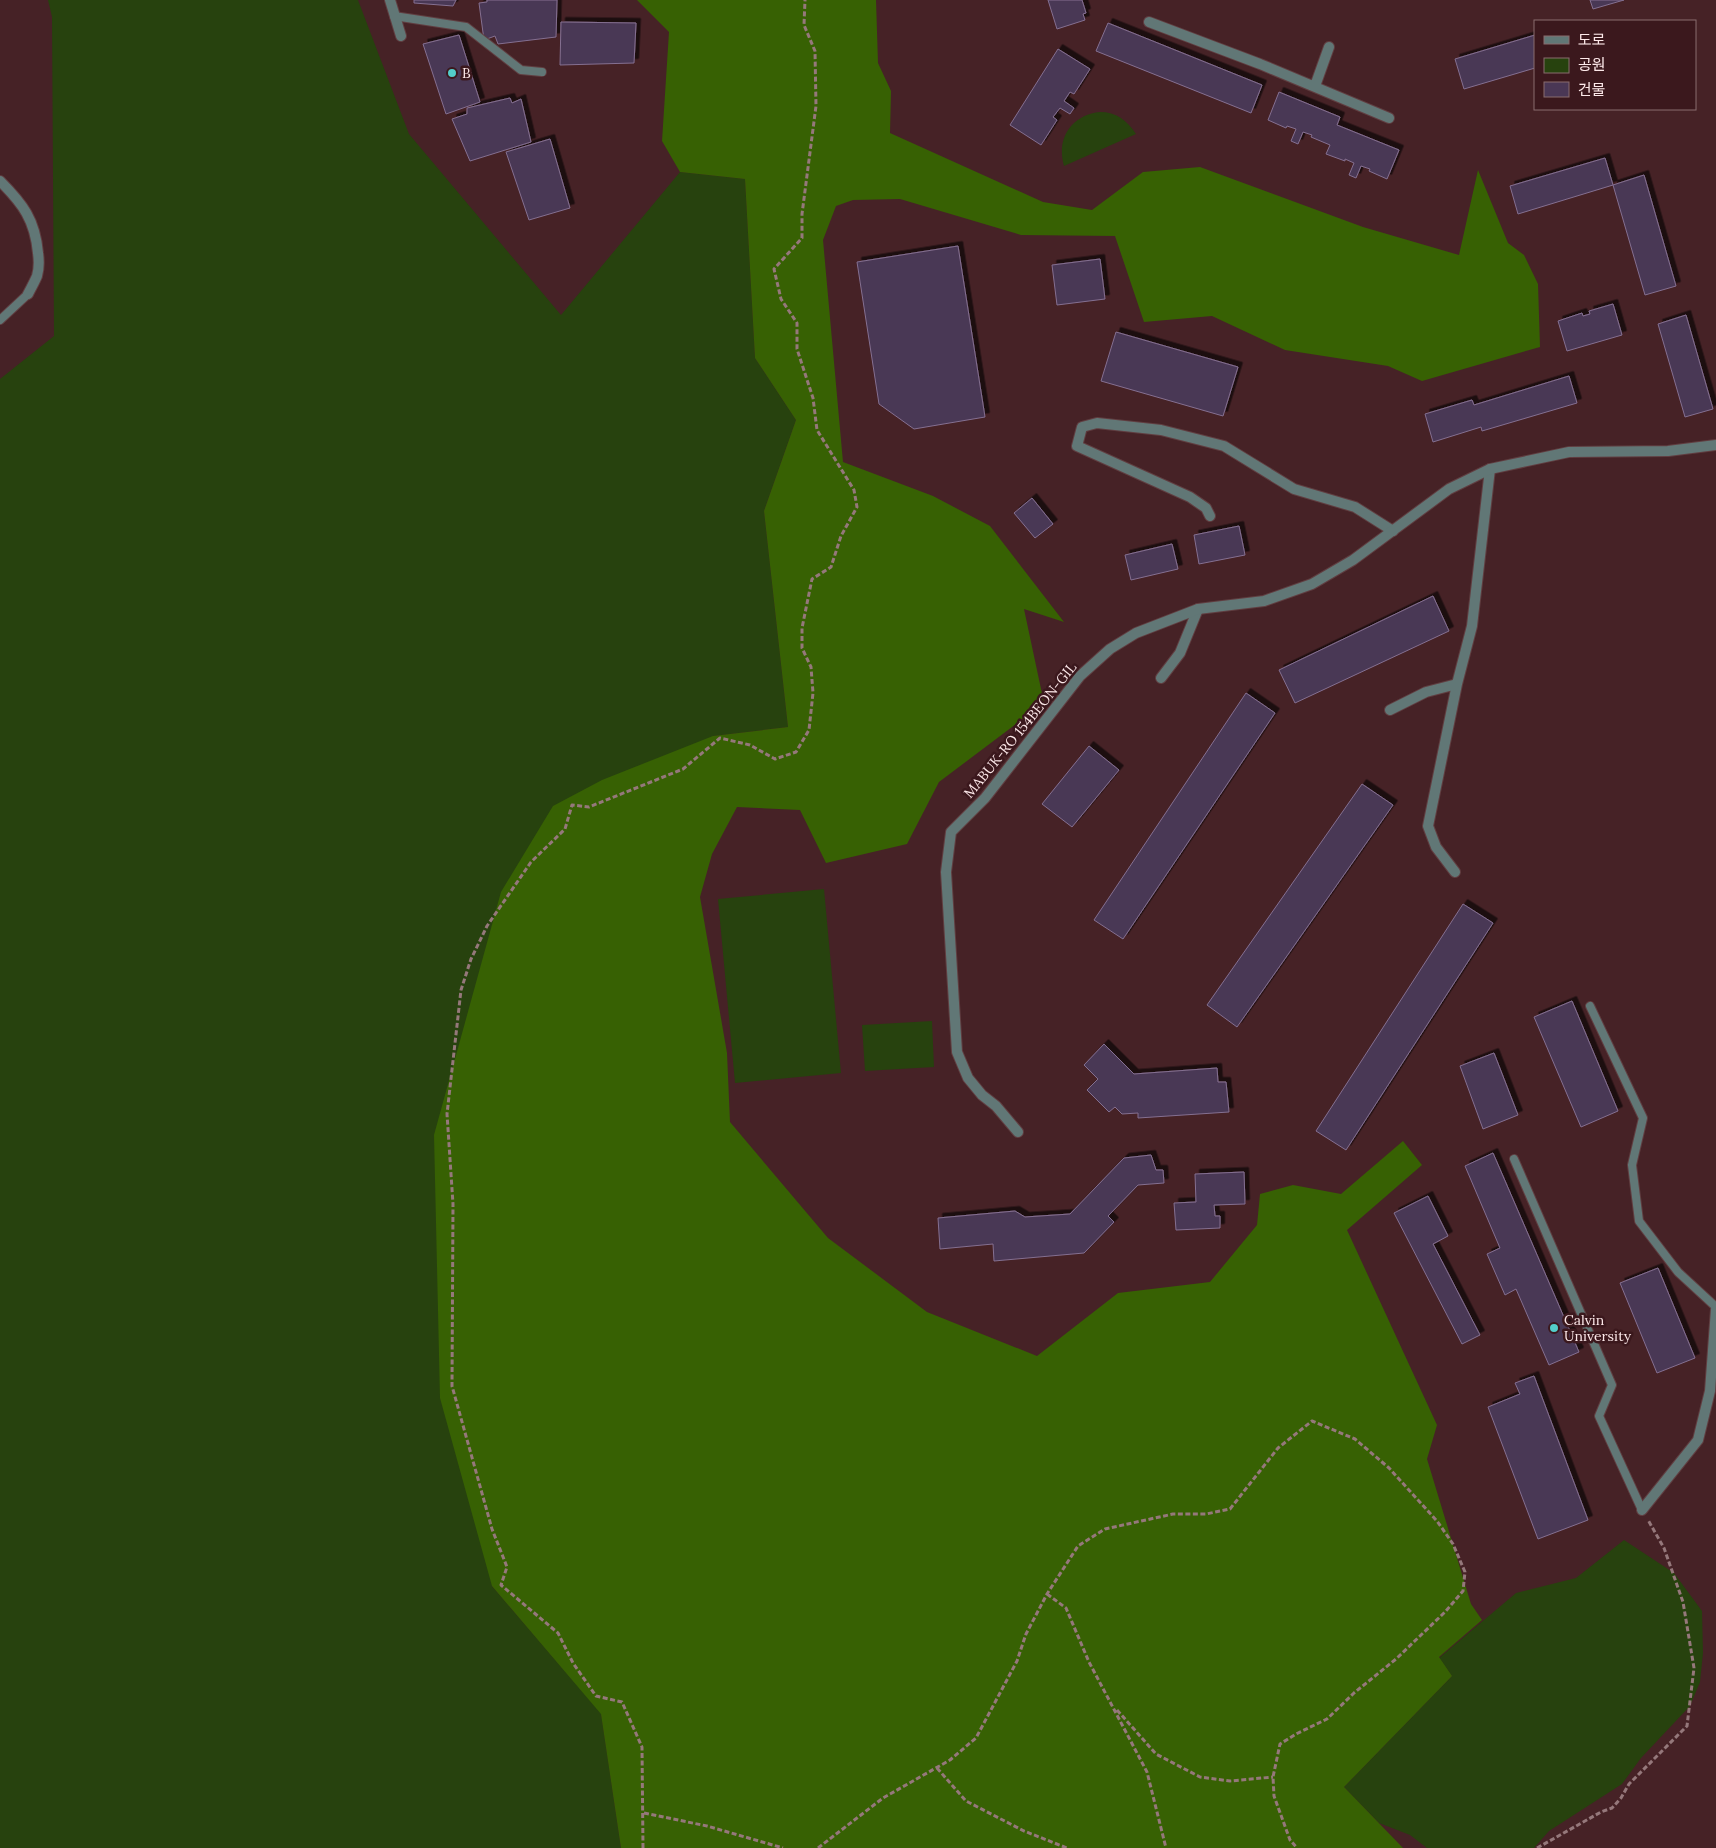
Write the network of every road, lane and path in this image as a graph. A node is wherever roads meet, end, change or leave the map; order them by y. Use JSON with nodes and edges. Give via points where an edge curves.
{"nodes":[{"id":1,"x":390,"y":0,"type":"edge"},
{"id":2,"x":805,"y":0,"type":"edge"},
{"id":3,"x":394,"y":16,"type":"junction"},
{"id":4,"x":1149,"y":22,"type":"dead end"},
{"id":5,"x":400,"y":36,"type":"dead end"},
{"id":6,"x":1330,"y":47,"type":"dead end"},
{"id":7,"x":542,"y":72,"type":"dead end"},
{"id":8,"x":1315,"y":86,"type":"junction"},
{"id":9,"x":1389,"y":118,"type":"dead end"},
{"id":10,"x":0,"y":181,"type":"edge"},
{"id":11,"x":28,"y":294,"type":"joint"},
{"id":12,"x":0,"y":320,"type":"edge"},
{"id":13,"x":1716,"y":445,"type":"edge"},
{"id":14,"x":1490,"y":469,"type":"junction"},
{"id":15,"x":1210,"y":516,"type":"dead end"},
{"id":16,"x":1392,"y":531,"type":"junction"},
{"id":17,"x":1198,"y":609,"type":"junction"},
{"id":18,"x":1162,"y":678,"type":"dead end"},
{"id":19,"x":1457,"y":684,"type":"junction"},
{"id":20,"x":1390,"y":710,"type":"dead end"},
{"id":21,"x":1455,"y":872,"type":"dead end"},
{"id":22,"x":1590,"y":1006,"type":"dead end"},
{"id":23,"x":1018,"y":1132,"type":"dead end"},
{"id":24,"x":1514,"y":1159,"type":"dead end"},
{"id":25,"x":1716,"y":1308,"type":"edge"},
{"id":26,"x":1642,"y":1510,"type":"junction"},
{"id":27,"x":1047,"y":1594,"type":"junction"},
{"id":28,"x":1114,"y":1706,"type":"junction"},
{"id":29,"x":937,"y":1768,"type":"junction"},
{"id":30,"x":1273,"y":1777,"type":"junction"},
{"id":31,"x":644,"y":1814,"type":"junction"},
{"id":32,"x":643,"y":1848,"type":"edge"},
{"id":33,"x":783,"y":1848,"type":"edge"},
{"id":34,"x":818,"y":1848,"type":"edge"},
{"id":35,"x":1067,"y":1848,"type":"edge"},
{"id":36,"x":1166,"y":1848,"type":"edge"},
{"id":37,"x":1297,"y":1848,"type":"edge"},
{"id":38,"x":1536,"y":1848,"type":"edge"}],
"edges":[{"from":1,"to":3,"type":"street"},
{"from":2,"to":31,"type":"path","via":[[804,25],[815,51],[816,106],[802,214],[802,238],[774,269],[781,299],[797,323],[797,349],[813,398],[817,430],[854,490],[857,507],[841,536],[831,567],[812,579],[808,593],[802,648],[811,667],[813,693],[809,730],[796,752],[775,759],[750,745],[720,738],[683,769],[589,808],[572,805],[565,829],[531,862],[487,926],[471,960],[461,990],[447,1114],[453,1204],[452,1386],[492,1529],[507,1567],[501,1585],[558,1633],[596,1696],[622,1702],[642,1748]]},
{"from":3,"to":5,"type":"street"},
{"from":3,"to":7,"type":"lane","via":[[466,27],[521,70]]},
{"from":4,"to":8,"type":"street"},
{"from":6,"to":8,"type":"street"},
{"from":8,"to":9,"type":"street"},
{"from":10,"to":11,"type":"street","via":[[25,208],[37,241],[37,275]]},
{"from":11,"to":12,"type":"lane"},
{"from":13,"to":14,"type":"street","name":"MABUK-RO 154BEON-GIL","via":[[1668,451],[1568,452]]},
{"from":14,"to":16,"type":"street","name":"MABUK-RO 154BEON-GIL","via":[[1449,489]]},
{"from":14,"to":19,"type":"street","via":[[1472,626]]},
{"from":15,"to":16,"type":"street","via":[[1206,508],[1190,497],[1077,446],[1082,427],[1097,423],[1161,430],[1224,446],[1294,489],[1355,507]]},
{"from":16,"to":17,"type":"street","name":"MABUK-RO 154BEON-GIL","via":[[1353,560],[1312,584],[1264,601]]},
{"from":17,"to":18,"type":"street","via":[[1180,654]]},
{"from":17,"to":23,"type":"street","name":"MABUK-RO 154BEON-GIL","via":[[1136,633],[1110,649],[1080,676],[985,798],[951,832],[946,872],[957,1052],[968,1078]]},
{"from":19,"to":20,"type":"street","via":[[1426,692]]},
{"from":19,"to":21,"type":"street","via":[[1428,826],[1436,847]]},
{"from":22,"to":25,"type":"lane","via":[[1644,1118],[1632,1165],[1639,1221],[1678,1272]]},
{"from":24,"to":26,"type":"lane","via":[[1612,1385],[1598,1416]]},
{"from":25,"to":26,"type":"street","via":[[1710,1391],[1698,1440]]},
{"from":26,"to":38,"type":"path","via":[[1664,1548],[1683,1602],[1694,1668],[1687,1726],[1629,1784],[1612,1808]]},
{"from":27,"to":28,"type":"path","via":[[1066,1608],[1089,1662]]},
{"from":27,"to":29,"type":"path","via":[[1026,1634],[1017,1661],[976,1738]]},
{"from":27,"to":30,"type":"path","via":[[1078,1546],[1105,1529],[1173,1514],[1206,1514],[1230,1509],[1278,1448],[1312,1421],[1355,1439],[1389,1468],[1453,1544],[1465,1572],[1463,1591],[1396,1659],[1327,1719],[1280,1744]]},
{"from":28,"to":30,"type":"path","via":[[1156,1754],[1200,1777],[1230,1781]]},
{"from":28,"to":36,"type":"path","via":[[1147,1772]]},
{"from":29,"to":34,"type":"path","via":[[883,1798]]},
{"from":29,"to":35,"type":"path","via":[[966,1801],[1024,1831]]},
{"from":30,"to":37,"type":"path","via":[[1274,1796],[1290,1840]]},
{"from":31,"to":32,"type":"path"},
{"from":31,"to":33,"type":"path","via":[[707,1826]]}]}
